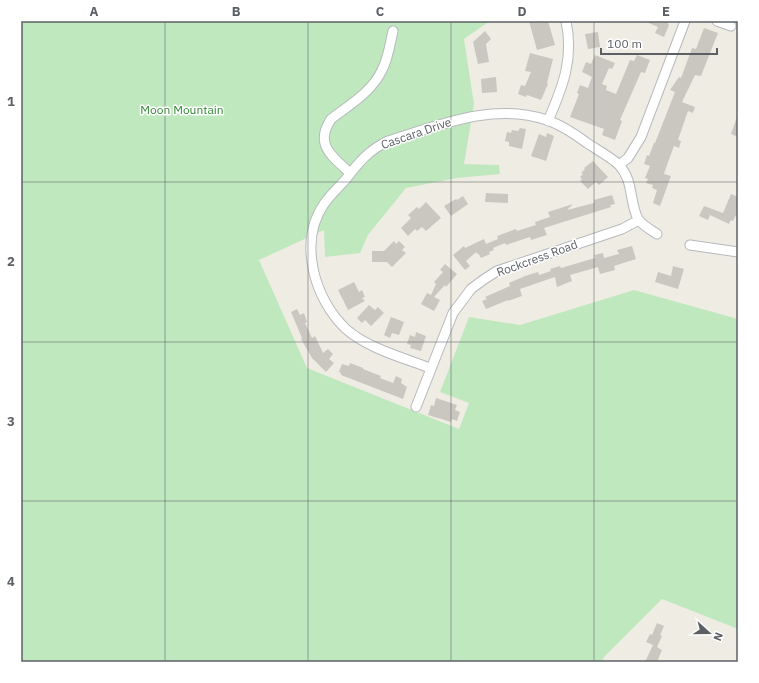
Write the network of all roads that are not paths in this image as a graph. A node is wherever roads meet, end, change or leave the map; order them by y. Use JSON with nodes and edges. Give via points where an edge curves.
{"nodes":[{"id":1,"x":566,"y":21,"type":"edge"},
{"id":2,"x":685,"y":21,"type":"edge"},
{"id":3,"x":717,"y":21,"type":"edge"},
{"id":4,"x":731,"y":26,"type":"dead end"},
{"id":5,"x":393,"y":31,"type":"dead end"},
{"id":6,"x":548,"y":121,"type":"junction"},
{"id":7,"x":619,"y":165,"type":"junction"},
{"id":8,"x":350,"y":173,"type":"junction"},
{"id":9,"x":639,"y":220,"type":"junction"},
{"id":10,"x":657,"y":234,"type":"dead end"},
{"id":11,"x":690,"y":244,"type":"dead end"},
{"id":12,"x":738,"y":252,"type":"edge"},
{"id":13,"x":430,"y":368,"type":"junction"},
{"id":14,"x":416,"y":407,"type":"dead end"}],
"edges":[{"from":1,"to":6,"type":"street","via":[[569,51],[564,83]]},
{"from":2,"to":7,"type":"street","via":[[641,137]]},
{"from":3,"to":4,"type":"street"},
{"from":5,"to":8,"type":"street","via":[[383,69],[371,88],[331,119],[327,125],[324,141],[327,150]]},
{"from":6,"to":7,"type":"street","name":"Cascara Drive","via":[[579,137]]},
{"from":6,"to":8,"type":"street","name":"Cascara Drive","via":[[501,113],[462,118],[377,146]]},
{"from":7,"to":9,"type":"street","name":"Cascara Drive","via":[[631,188]]},
{"from":8,"to":13,"type":"street","name":"Cascara Drive","via":[[324,205],[311,240],[315,277],[320,290],[334,315],[358,338]]},
{"from":9,"to":10,"type":"street"},
{"from":9,"to":13,"type":"street","name":"Rockcress Road","via":[[622,229],[497,271],[482,280],[471,289],[453,313]]},
{"from":11,"to":12,"type":"street"},
{"from":13,"to":14,"type":"street","name":"Rockcress Road"}]}
